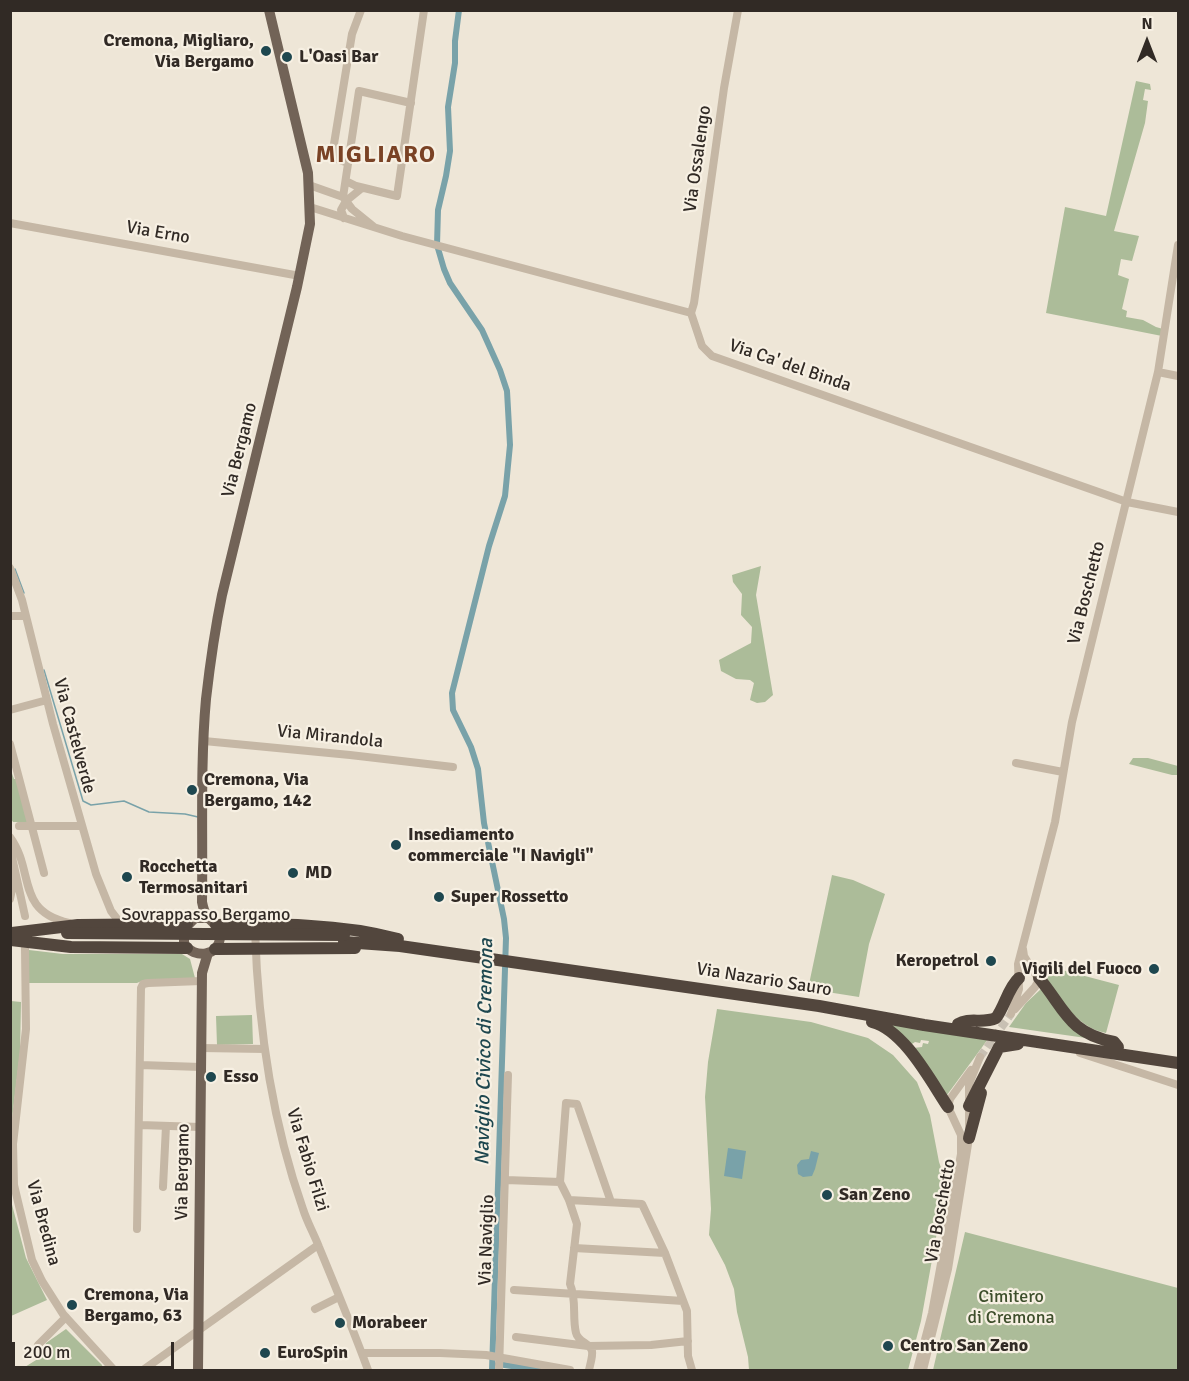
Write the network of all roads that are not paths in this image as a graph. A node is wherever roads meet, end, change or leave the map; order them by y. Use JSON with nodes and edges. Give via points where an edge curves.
{"nodes":[{"id":1,"x":269,"y":10,"type":"edge"},
{"id":2,"x":361,"y":10,"type":"edge"},
{"id":3,"x":424,"y":10,"type":"edge"},
{"id":4,"x":738,"y":10,"type":"edge"},
{"id":5,"x":344,"y":87,"type":"junction"},
{"id":6,"x":359,"y":91,"type":"junction"},
{"id":7,"x":411,"y":103,"type":"junction"},
{"id":8,"x":348,"y":163,"type":"junction"},
{"id":9,"x":346,"y":181,"type":"junction"},
{"id":10,"x":362,"y":188,"type":"junction"},
{"id":11,"x":313,"y":190,"type":"junction"},
{"id":12,"x":345,"y":199,"type":"junction"},
{"id":13,"x":310,"y":207,"type":"junction"},
{"id":14,"x":352,"y":209,"type":"junction"},
{"id":15,"x":343,"y":219,"type":"junction"},
{"id":16,"x":10,"y":223,"type":"edge"},
{"id":17,"x":376,"y":228,"type":"junction"},
{"id":18,"x":1179,"y":245,"type":"edge"},
{"id":19,"x":300,"y":276,"type":"junction"},
{"id":20,"x":691,"y":313,"type":"junction"},
{"id":21,"x":1158,"y":372,"type":"junction"},
{"id":22,"x":1179,"y":376,"type":"edge"},
{"id":23,"x":1127,"y":502,"type":"junction"},
{"id":24,"x":1179,"y":512,"type":"edge"},
{"id":25,"x":10,"y":568,"type":"edge"},
{"id":26,"x":10,"y":616,"type":"edge"},
{"id":27,"x":25,"y":616,"type":"junction"},
{"id":28,"x":47,"y":700,"type":"junction"},
{"id":29,"x":10,"y":710,"type":"edge"},
{"id":30,"x":204,"y":741,"type":"junction"},
{"id":31,"x":10,"y":744,"type":"edge"},
{"id":32,"x":1016,"y":763,"type":"dead end"},
{"id":33,"x":453,"y":768,"type":"dead end"},
{"id":34,"x":1063,"y":772,"type":"junction"},
{"id":35,"x":19,"y":826,"type":"dead end"},
{"id":36,"x":33,"y":826,"type":"junction"},
{"id":37,"x":82,"y":826,"type":"junction"},
{"id":38,"x":10,"y":837,"type":"edge"},
{"id":39,"x":10,"y":848,"type":"edge"},
{"id":40,"x":10,"y":872,"type":"edge"},
{"id":41,"x":44,"y":873,"type":"dead end"},
{"id":42,"x":10,"y":899,"type":"edge"},
{"id":43,"x":202,"y":902,"type":"junction"},
{"id":44,"x":25,"y":916,"type":"dead end"},
{"id":45,"x":191,"y":921,"type":"junction"},
{"id":46,"x":212,"y":922,"type":"junction"},
{"id":47,"x":115,"y":924,"type":"junction"},
{"id":48,"x":158,"y":924,"type":"junction"},
{"id":49,"x":255,"y":925,"type":"junction"},
{"id":50,"x":78,"y":926,"type":"junction"},
{"id":51,"x":11,"y":937,"type":"edge"},
{"id":52,"x":344,"y":938,"type":"junction"},
{"id":53,"x":398,"y":939,"type":"junction"},
{"id":54,"x":25,"y":948,"type":"dead end"},
{"id":55,"x":158,"y":948,"type":"junction"},
{"id":56,"x":1023,"y":948,"type":"junction"},
{"id":57,"x":256,"y":949,"type":"junction"},
{"id":58,"x":431,"y":950,"type":"junction"},
{"id":59,"x":191,"y":951,"type":"junction"},
{"id":60,"x":211,"y":951,"type":"junction"},
{"id":61,"x":504,"y":958,"type":"junction"},
{"id":62,"x":1036,"y":974,"type":"junction"},
{"id":63,"x":202,"y":977,"type":"junction"},
{"id":64,"x":1019,"y":977,"type":"junction"},
{"id":65,"x":819,"y":1006,"type":"junction"},
{"id":66,"x":958,"y":1024,"type":"junction"},
{"id":67,"x":1060,"y":1046,"type":"junction"},
{"id":68,"x":201,"y":1047,"type":"junction"},
{"id":69,"x":1118,"y":1047,"type":"junction"},
{"id":70,"x":265,"y":1049,"type":"junction"},
{"id":71,"x":1179,"y":1055,"type":"edge"},
{"id":72,"x":1179,"y":1063,"type":"edge"},
{"id":73,"x":140,"y":1065,"type":"junction"},
{"id":74,"x":201,"y":1066,"type":"junction"},
{"id":75,"x":508,"y":1075,"type":"dead end"},
{"id":76,"x":984,"y":1077,"type":"junction"},
{"id":77,"x":1179,"y":1084,"type":"edge"},
{"id":78,"x":969,"y":1106,"type":"junction"},
{"id":79,"x":948,"y":1107,"type":"junction"},
{"id":80,"x":140,"y":1125,"type":"junction"},
{"id":81,"x":166,"y":1126,"type":"junction"},
{"id":82,"x":200,"y":1127,"type":"junction"},
{"id":83,"x":969,"y":1138,"type":"junction"},
{"id":84,"x":506,"y":1180,"type":"junction"},
{"id":85,"x":560,"y":1182,"type":"junction"},
{"id":86,"x":163,"y":1187,"type":"dead end"},
{"id":87,"x":569,"y":1200,"type":"junction"},
{"id":88,"x":611,"y":1202,"type":"junction"},
{"id":89,"x":137,"y":1229,"type":"dead end"},
{"id":90,"x":318,"y":1245,"type":"junction"},
{"id":91,"x":574,"y":1248,"type":"junction"},
{"id":92,"x":665,"y":1253,"type":"junction"},
{"id":93,"x":514,"y":1290,"type":"dead end"},
{"id":94,"x":574,"y":1293,"type":"junction"},
{"id":95,"x":339,"y":1298,"type":"junction"},
{"id":96,"x":683,"y":1301,"type":"junction"},
{"id":97,"x":315,"y":1309,"type":"dead end"},
{"id":98,"x":66,"y":1317,"type":"junction"},
{"id":99,"x":198,"y":1330,"type":"junction"},
{"id":100,"x":516,"y":1337,"type":"dead end"},
{"id":101,"x":688,"y":1341,"type":"junction"},
{"id":102,"x":38,"y":1345,"type":"dead end"},
{"id":103,"x":588,"y":1346,"type":"junction"},
{"id":104,"x":362,"y":1353,"type":"junction"},
{"id":105,"x":499,"y":1357,"type":"junction"},
{"id":106,"x":156,"y":1366,"type":"edge"},
{"id":107,"x":114,"y":1371,"type":"edge"},
{"id":108,"x":143,"y":1371,"type":"edge"},
{"id":109,"x":198,"y":1371,"type":"edge"},
{"id":110,"x":368,"y":1371,"type":"edge"},
{"id":111,"x":499,"y":1371,"type":"edge"},
{"id":112,"x":570,"y":1371,"type":"edge"},
{"id":113,"x":589,"y":1371,"type":"edge"},
{"id":114,"x":692,"y":1371,"type":"edge"},
{"id":115,"x":917,"y":1371,"type":"edge"},
{"id":116,"x":923,"y":1371,"type":"edge"}],
"edges":[{"from":1,"to":11,"type":"main road","name":"Via Bergamo"},
{"from":2,"to":5,"type":"street","via":[[352,34]]},
{"from":3,"to":7,"type":"street"},
{"from":4,"to":20,"type":"street","name":"Via Ossalengo"},
{"from":5,"to":6,"type":"street"},
{"from":5,"to":8,"type":"street","via":[[333,155]]},
{"from":6,"to":7,"type":"street"},
{"from":6,"to":8,"type":"street"},
{"from":7,"to":10,"type":"street","via":[[397,196]]},
{"from":8,"to":9,"type":"street"},
{"from":9,"to":10,"type":"street"},
{"from":9,"to":12,"type":"street"},
{"from":10,"to":12,"type":"street"},
{"from":11,"to":12,"type":"street","via":[[332,191]]},
{"from":11,"to":13,"type":"main road","name":"Via Bergamo"},
{"from":12,"to":14,"type":"street"},
{"from":12,"to":15,"type":"street","via":[[341,207]]},
{"from":13,"to":15,"type":"street"},
{"from":13,"to":19,"type":"main road","name":"Via Bergamo"},
{"from":14,"to":15,"type":"street"},
{"from":14,"to":17,"type":"street"},
{"from":15,"to":17,"type":"street"},
{"from":16,"to":19,"type":"street","name":"Via Erno"},
{"from":17,"to":20,"type":"street"},
{"from":18,"to":21,"type":"street","name":"Via Boschetto"},
{"from":19,"to":30,"type":"main road","name":"Via Bergamo","via":[[222,594],[211,659]]},
{"from":20,"to":23,"type":"street","name":"Via Ca' del Binda","via":[[702,346],[712,356]]},
{"from":21,"to":22,"type":"street"},
{"from":21,"to":23,"type":"street","name":"Via Boschetto"},
{"from":23,"to":24,"type":"street","name":"Via Ca' del Binda"},
{"from":23,"to":34,"type":"street","name":"Via Boschetto","via":[[1076,704]]},
{"from":25,"to":27,"type":"street","name":"Via Castelverde"},
{"from":26,"to":27,"type":"street"},
{"from":27,"to":28,"type":"street","name":"Via Castelverde"},
{"from":28,"to":29,"type":"street"},
{"from":28,"to":37,"type":"street","name":"Via Castelverde"},
{"from":30,"to":33,"type":"street","name":"Via Mirandola"},
{"from":30,"to":43,"type":"main road","name":"Via Bergamo"},
{"from":31,"to":36,"type":"street"},
{"from":32,"to":34,"type":"street"},
{"from":34,"to":56,"type":"street","name":"Via Boschetto","via":[[1053,832]]},
{"from":35,"to":36,"type":"street"},
{"from":36,"to":37,"type":"street"},
{"from":36,"to":41,"type":"street"},
{"from":37,"to":47,"type":"street","name":"Via Castelverde"},
{"from":38,"to":50,"type":"street","via":[[35,904],[57,920]]},
{"from":39,"to":44,"type":"street"},
{"from":40,"to":42,"type":"street"},
{"from":43,"to":45,"type":"main road","name":"Via Bergamo"},
{"from":43,"to":46,"type":"main road","name":"Via Bergamo"},
{"from":45,"to":46,"type":"main road"},
{"from":45,"to":48,"type":"highway"},
{"from":45,"to":59,"type":"main road","name":"Via Bergamo","via":[[183,939]]},
{"from":46,"to":49,"type":"highway"},
{"from":46,"to":60,"type":"main road","name":"Via Bergamo","via":[[220,940]]},
{"from":47,"to":48,"type":"highway"},
{"from":47,"to":50,"type":"highway"},
{"from":48,"to":55,"type":"highway","via":[[165,938]]},
{"from":49,"to":53,"type":"highway","via":[[350,928]]},
{"from":49,"to":57,"type":"street","name":"Via Fabio Filzi"},
{"from":50,"to":51,"type":"highway"},
{"from":51,"to":52,"type":"highway","name":"Sovrappasso Bergamo","bridge":true},
{"from":51,"to":55,"type":"highway","via":[[71,947]]},
{"from":52,"to":53,"type":"highway","name":"Via Nazario Sauro"},
{"from":52,"to":58,"type":"highway","name":"Via Nazario Sauro"},
{"from":53,"to":61,"type":"highway","name":"Via Nazario Sauro"},
{"from":54,"to":98,"type":"street","name":"Via Bredina","via":[[25,1049],[13,1144],[14,1185],[32,1260]]},
{"from":55,"to":59,"type":"highway"},
{"from":56,"to":62,"type":"street"},
{"from":56,"to":64,"type":"street","name":"Via Boschetto"},
{"from":57,"to":58,"type":"highway"},
{"from":57,"to":60,"type":"highway"},
{"from":57,"to":70,"type":"street","name":"Via Fabio Filzi"},
{"from":58,"to":61,"type":"highway","name":"Via Nazario Sauro"},
{"from":59,"to":60,"type":"main road"},
{"from":59,"to":63,"type":"main road","name":"Via Bergamo"},
{"from":60,"to":63,"type":"main road","name":"Via Bergamo"},
{"from":61,"to":65,"type":"highway","name":"Via Nazario Sauro"},
{"from":61,"to":66,"type":"highway","name":"Via Nazario Sauro","via":[[533,958]]},
{"from":62,"to":64,"type":"street"},
{"from":62,"to":64,"type":"street","name":"Via Boschetto","via":[[1035,987],[1011,1014]]},
{"from":62,"to":69,"type":"highway","via":[[1066,1017],[1080,1029]]},
{"from":63,"to":68,"type":"main road","name":"Via Bergamo"},
{"from":63,"to":73,"type":"street","via":[[143,984]]},
{"from":64,"to":66,"type":"highway","via":[[996,1018],[964,1020]]},
{"from":65,"to":67,"type":"highway","name":"Via Nazario Sauro"},
{"from":65,"to":79,"type":"highway","via":[[891,1031]]},
{"from":66,"to":69,"type":"highway","name":"Via Nazario Sauro"},
{"from":67,"to":72,"type":"highway","name":"Via Nazario Sauro"},
{"from":67,"to":76,"type":"highway","via":[[999,1047]]},
{"from":67,"to":77,"type":"street"},
{"from":68,"to":70,"type":"street"},
{"from":68,"to":74,"type":"main road","name":"Via Bergamo"},
{"from":69,"to":71,"type":"highway","name":"Via Nazario Sauro"},
{"from":70,"to":90,"type":"street","name":"Via Fabio Filzi","via":[[279,1133]]},
{"from":73,"to":74,"type":"street"},
{"from":73,"to":80,"type":"street"},
{"from":74,"to":82,"type":"main road","name":"Via Bergamo"},
{"from":75,"to":84,"type":"street","name":"Via Naviglio"},
{"from":76,"to":78,"type":"highway"},
{"from":76,"to":83,"type":"highway"},
{"from":78,"to":79,"type":"street","via":[[959,1113]]},
{"from":78,"to":79,"type":"street","name":"Via Boschetto","via":[[969,1084],[980,1057]]},
{"from":78,"to":83,"type":"street","name":"Via Boschetto"},
{"from":79,"to":115,"type":"street","name":"Via Boschetto","via":[[961,1135],[960,1154],[932,1313]]},
{"from":80,"to":81,"type":"street"},
{"from":80,"to":89,"type":"street"},
{"from":81,"to":82,"type":"street"},
{"from":81,"to":86,"type":"street"},
{"from":82,"to":99,"type":"main road","name":"Via Bergamo"},
{"from":83,"to":116,"type":"street","name":"Via Boschetto","via":[[948,1269]]},
{"from":84,"to":85,"type":"street"},
{"from":84,"to":105,"type":"street","name":"Via Naviglio"},
{"from":85,"to":87,"type":"street"},
{"from":85,"to":88,"type":"street","via":[[566,1103],[577,1104]]},
{"from":87,"to":88,"type":"street"},
{"from":87,"to":91,"type":"street","via":[[577,1224]]},
{"from":88,"to":92,"type":"street","via":[[642,1204]]},
{"from":90,"to":95,"type":"street","name":"Via Fabio Filzi"},
{"from":90,"to":99,"type":"street"},
{"from":91,"to":92,"type":"street"},
{"from":91,"to":94,"type":"street","via":[[570,1284]]},
{"from":92,"to":96,"type":"street"},
{"from":93,"to":94,"type":"street"},
{"from":94,"to":96,"type":"street"},
{"from":94,"to":103,"type":"street","via":[[576,1333]]},
{"from":95,"to":97,"type":"street"},
{"from":95,"to":104,"type":"street","name":"Via Fabio Filzi"},
{"from":96,"to":101,"type":"street"},
{"from":98,"to":102,"type":"street"},
{"from":98,"to":107,"type":"street","name":"Via Bredina"},
{"from":99,"to":106,"type":"street"},
{"from":99,"to":109,"type":"main road","name":"Via Bergamo"},
{"from":100,"to":103,"type":"street"},
{"from":101,"to":103,"type":"street"},
{"from":101,"to":114,"type":"street"},
{"from":103,"to":113,"type":"street","via":[[592,1352]]},
{"from":104,"to":105,"type":"street"},
{"from":104,"to":110,"type":"street","name":"Via Fabio Filzi"},
{"from":105,"to":111,"type":"street","name":"Via Naviglio"},
{"from":105,"to":112,"type":"street"},
{"from":106,"to":108,"type":"street"}]}
